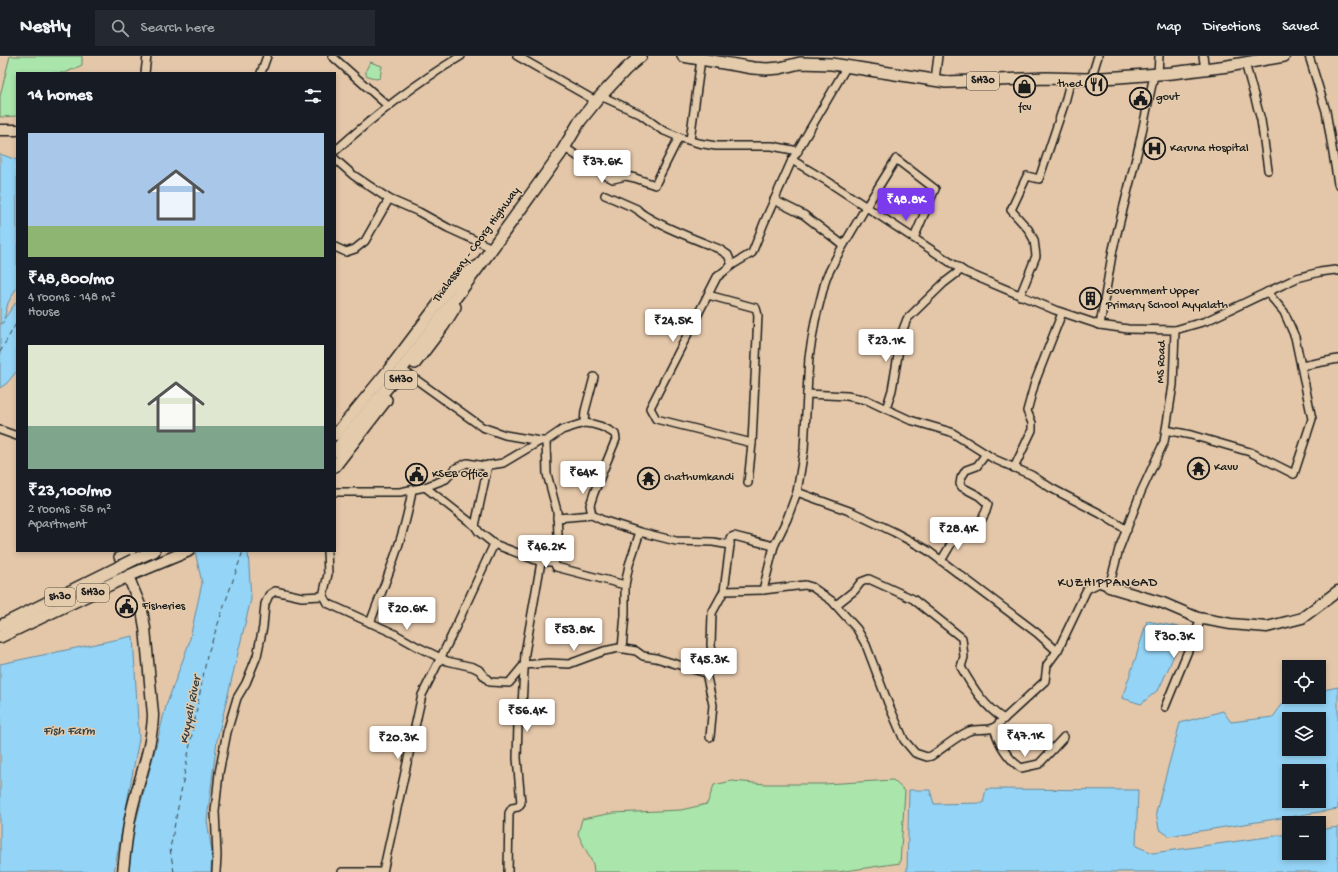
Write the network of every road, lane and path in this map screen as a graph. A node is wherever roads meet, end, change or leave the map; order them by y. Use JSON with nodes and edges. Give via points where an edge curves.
{"nodes":[{"id":1,"x":147,"y":56,"type":"edge"},
{"id":2,"x":267,"y":56,"type":"edge"},
{"id":3,"x":332,"y":56,"type":"edge"},
{"id":4,"x":461,"y":56,"type":"edge"},
{"id":5,"x":517,"y":56,"type":"edge"},
{"id":6,"x":641,"y":56,"type":"edge"},
{"id":7,"x":683,"y":56,"type":"edge"},
{"id":8,"x":938,"y":56,"type":"edge"},
{"id":9,"x":1098,"y":56,"type":"edge"},
{"id":10,"x":1159,"y":56,"type":"edge"},
{"id":11,"x":1203,"y":56,"type":"edge"},
{"id":12,"x":1284,"y":56,"type":"edge"},
{"id":13,"x":1309,"y":56,"type":"edge"},
{"id":14,"x":450,"y":58,"type":"edge"},
{"id":15,"x":701,"y":59,"type":"junction"},
{"id":16,"x":801,"y":60,"type":"edge"},
{"id":17,"x":1245,"y":63,"type":"junction"},
{"id":18,"x":847,"y":66,"type":"junction"},
{"id":19,"x":1205,"y":69,"type":"junction"},
{"id":20,"x":145,"y":72,"type":"edge"},
{"id":21,"x":261,"y":72,"type":"edge"},
{"id":22,"x":1156,"y":74,"type":"junction"},
{"id":23,"x":1071,"y":79,"type":"junction"},
{"id":24,"x":1091,"y":79,"type":"junction"},
{"id":25,"x":935,"y":80,"type":"junction"},
{"id":26,"x":599,"y":99,"type":"junction"},
{"id":27,"x":388,"y":106,"type":"junction"},
{"id":28,"x":0,"y":130,"type":"edge"},
{"id":29,"x":16,"y":130,"type":"edge"},
{"id":30,"x":679,"y":137,"type":"junction"},
{"id":31,"x":690,"y":140,"type":"junction"},
{"id":32,"x":564,"y":147,"type":"junction"},
{"id":33,"x":336,"y":150,"type":"edge"},
{"id":34,"x":798,"y":151,"type":"junction"},
{"id":35,"x":336,"y":160,"type":"edge"},
{"id":36,"x":792,"y":160,"type":"junction"},
{"id":37,"x":1268,"y":170,"type":"dead end"},
{"id":38,"x":1338,"y":184,"type":"edge"},
{"id":39,"x":605,"y":195,"type":"dead end"},
{"id":40,"x":389,"y":199,"type":"junction"},
{"id":41,"x":774,"y":200,"type":"junction"},
{"id":42,"x":866,"y":207,"type":"junction"},
{"id":43,"x":914,"y":238,"type":"junction"},
{"id":44,"x":843,"y":245,"type":"junction"},
{"id":45,"x":336,"y":247,"type":"edge"},
{"id":46,"x":492,"y":248,"type":"junction"},
{"id":47,"x":480,"y":265,"type":"junction"},
{"id":48,"x":732,"y":265,"type":"junction"},
{"id":49,"x":961,"y":270,"type":"junction"},
{"id":50,"x":1338,"y":271,"type":"edge"},
{"id":51,"x":461,"y":290,"type":"junction"},
{"id":52,"x":1267,"y":292,"type":"junction"},
{"id":53,"x":708,"y":295,"type":"junction"},
{"id":54,"x":1020,"y":296,"type":"junction"},
{"id":55,"x":1062,"y":313,"type":"junction"},
{"id":56,"x":1100,"y":325,"type":"junction"},
{"id":57,"x":1174,"y":330,"type":"junction"},
{"id":58,"x":1338,"y":359,"type":"edge"},
{"id":59,"x":1301,"y":366,"type":"junction"},
{"id":60,"x":406,"y":373,"type":"junction"},
{"id":61,"x":594,"y":377,"type":"dead end"},
{"id":62,"x":807,"y":394,"type":"junction"},
{"id":63,"x":886,"y":409,"type":"junction"},
{"id":64,"x":584,"y":423,"type":"junction"},
{"id":65,"x":0,"y":430,"type":"edge"},
{"id":66,"x":1166,"y":430,"type":"junction"},
{"id":67,"x":16,"y":436,"type":"edge"},
{"id":68,"x":543,"y":441,"type":"junction"},
{"id":69,"x":752,"y":443,"type":"junction"},
{"id":70,"x":337,"y":451,"type":"edge"},
{"id":71,"x":986,"y":454,"type":"junction"},
{"id":72,"x":488,"y":465,"type":"junction"},
{"id":73,"x":1014,"y":468,"type":"junction"},
{"id":74,"x":748,"y":483,"type":"dead end"},
{"id":75,"x":425,"y":487,"type":"junction"},
{"id":76,"x":412,"y":490,"type":"junction"},
{"id":77,"x":797,"y":492,"type":"junction"},
{"id":78,"x":336,"y":493,"type":"edge"},
{"id":79,"x":592,"y":515,"type":"junction"},
{"id":80,"x":557,"y":518,"type":"junction"},
{"id":81,"x":475,"y":526,"type":"junction"},
{"id":82,"x":1127,"y":530,"type":"junction"},
{"id":83,"x":640,"y":532,"type":"junction"},
{"id":84,"x":494,"y":544,"type":"junction"},
{"id":85,"x":730,"y":545,"type":"junction"},
{"id":86,"x":774,"y":546,"type":"junction"},
{"id":87,"x":148,"y":552,"type":"edge"},
{"id":88,"x":186,"y":552,"type":"edge"},
{"id":89,"x":327,"y":552,"type":"edge"},
{"id":90,"x":132,"y":555,"type":"edge"},
{"id":91,"x":941,"y":561,"type":"junction"},
{"id":92,"x":541,"y":562,"type":"junction"},
{"id":93,"x":554,"y":562,"type":"junction"},
{"id":94,"x":128,"y":576,"type":"junction"},
{"id":95,"x":625,"y":585,"type":"junction"},
{"id":96,"x":1109,"y":587,"type":"junction"},
{"id":97,"x":763,"y":590,"type":"junction"},
{"id":98,"x":724,"y":591,"type":"junction"},
{"id":99,"x":1338,"y":591,"type":"edge"},
{"id":100,"x":322,"y":596,"type":"junction"},
{"id":101,"x":836,"y":605,"type":"junction"},
{"id":102,"x":1201,"y":619,"type":"junction"},
{"id":103,"x":370,"y":623,"type":"junction"},
{"id":104,"x":0,"y":626,"type":"edge"},
{"id":105,"x":0,"y":637,"type":"edge"},
{"id":106,"x":622,"y":649,"type":"junction"},
{"id":107,"x":1057,"y":651,"type":"junction"},
{"id":108,"x":440,"y":658,"type":"junction"},
{"id":109,"x":524,"y":665,"type":"junction"},
{"id":110,"x":706,"y":673,"type":"junction"},
{"id":111,"x":1165,"y":707,"type":"dead end"},
{"id":112,"x":1004,"y":719,"type":"junction"},
{"id":113,"x":994,"y":728,"type":"junction"},
{"id":114,"x":710,"y":737,"type":"dead end"},
{"id":115,"x":1064,"y":737,"type":"dead end"},
{"id":116,"x":123,"y":872,"type":"edge"},
{"id":117,"x":216,"y":872,"type":"edge"},
{"id":118,"x":342,"y":872,"type":"edge"},
{"id":119,"x":379,"y":872,"type":"edge"},
{"id":120,"x":382,"y":872,"type":"edge"},
{"id":121,"x":508,"y":872,"type":"edge"}],
"edges":[{"from":1,"to":20,"type":"street"},
{"from":2,"to":21,"type":"street"},
{"from":3,"to":27,"type":"street"},
{"from":4,"to":14,"type":"street"},
{"from":5,"to":26,"type":"street"},
{"from":6,"to":26,"type":"main road","name":"Thalassery - Coorg Highway","number":"SH30"},
{"from":7,"to":15,"type":"main road","number":"SH30"},
{"from":8,"to":25,"type":"street"},
{"from":9,"to":24,"type":"street"},
{"from":10,"to":22,"type":"street"},
{"from":11,"to":19,"type":"street"},
{"from":12,"to":17,"type":"main road","number":"SH30"},
{"from":13,"to":38,"type":"street","via":[[1326,112]]},
{"from":14,"to":27,"type":"street"},
{"from":15,"to":16,"type":"main road","number":"SH30","via":[[767,69],[780,68]]},
{"from":15,"to":31,"type":"street"},
{"from":16,"to":18,"type":"main road","number":"SH30"},
{"from":17,"to":19,"type":"main road","number":"SH30"},
{"from":17,"to":37,"type":"street","via":[[1260,120]]},
{"from":18,"to":25,"type":"main road","number":"SH30"},
{"from":18,"to":34,"type":"street"},
{"from":19,"to":22,"type":"main road","number":"SH30"},
{"from":22,"to":24,"type":"main road","number":"SH30"},
{"from":22,"to":56,"type":"street","via":[[1113,250]]},
{"from":23,"to":24,"type":"main road","number":"SH30"},
{"from":23,"to":25,"type":"main road","number":"SH30","via":[[946,82]]},
{"from":23,"to":54,"type":"street","via":[[1039,179],[1028,176],[1011,210],[1034,240],[1036,256]]},
{"from":26,"to":30,"type":"street","via":[[640,114],[662,130]]},
{"from":26,"to":32,"type":"main road","name":"Thalassery - Coorg Highway","number":"SH30","via":[[580,121]]},
{"from":27,"to":33,"type":"street"},
{"from":28,"to":29,"type":"street"},
{"from":30,"to":31,"type":"street"},
{"from":30,"to":32,"type":"street","via":[[654,186],[626,176],[609,177]]},
{"from":31,"to":34,"type":"street","via":[[716,146],[772,146]]},
{"from":32,"to":46,"type":"main road","name":"Thalassery - Coorg Highway","number":"SH30"},
{"from":34,"to":36,"type":"street"},
{"from":35,"to":40,"type":"street","via":[[353,176]]},
{"from":36,"to":41,"type":"street"},
{"from":36,"to":42,"type":"street","name":"MS Road"},
{"from":39,"to":48,"type":"street","via":[[637,208],[640,213],[654,221],[719,249],[728,255]]},
{"from":40,"to":45,"type":"street","via":[[365,240],[355,249],[346,252]]},
{"from":40,"to":46,"type":"street"},
{"from":41,"to":44,"type":"street","via":[[804,215]]},
{"from":41,"to":48,"type":"street","via":[[752,252]]},
{"from":42,"to":43,"type":"street","name":"MS Road"},
{"from":42,"to":43,"type":"street","via":[[896,159],[935,189]]},
{"from":42,"to":44,"type":"street"},
{"from":43,"to":49,"type":"street","name":"MS Road"},
{"from":44,"to":62,"type":"street","via":[[826,278],[815,321],[809,357]]},
{"from":46,"to":47,"type":"main road","name":"Thalassery - Coorg Highway","number":"SH30"},
{"from":47,"to":51,"type":"main road","name":"Thalassery - Coorg Highway","number":"SH30"},
{"from":47,"to":70,"type":"street","via":[[460,277],[450,288],[389,369]]},
{"from":48,"to":53,"type":"street","via":[[716,277]]},
{"from":49,"to":54,"type":"street","name":"MS Road"},
{"from":49,"to":63,"type":"street","via":[[907,319]]},
{"from":50,"to":52,"type":"street","via":[[1320,272],[1297,278]]},
{"from":51,"to":60,"type":"main road","number":"SH30","via":[[454,309],[439,332]]},
{"from":51,"to":70,"type":"main road","name":"Thalassery - Coorg Highway","number":"SH30"},
{"from":52,"to":57,"type":"street","via":[[1206,321]]},
{"from":52,"to":59,"type":"street","via":[[1284,312],[1295,337]]},
{"from":53,"to":69,"type":"street","via":[[756,308],[758,315]]},
{"from":53,"to":69,"type":"street","via":[[650,408],[656,419]]},
{"from":54,"to":55,"type":"street","name":"MS Road"},
{"from":55,"to":56,"type":"street","name":"MS Road"},
{"from":55,"to":73,"type":"street","via":[[1034,382],[1027,411],[1032,430]]},
{"from":56,"to":57,"type":"street","name":"MS Road","via":[[1128,330]]},
{"from":57,"to":66,"type":"street","name":"MS Road","via":[[1173,385]]},
{"from":58,"to":59,"type":"street"},
{"from":59,"to":66,"type":"street","via":[[1312,419],[1294,474],[1250,452]]},
{"from":60,"to":68,"type":"street","via":[[482,427],[505,435]]},
{"from":60,"to":70,"type":"main road","number":"SH30"},
{"from":61,"to":64,"type":"street"},
{"from":62,"to":63,"type":"street","via":[[846,396],[867,400]]},
{"from":62,"to":77,"type":"street","via":[[804,450]]},
{"from":63,"to":71,"type":"street","via":[[910,420],[951,432]]},
{"from":64,"to":68,"type":"street","via":[[562,430]]},
{"from":64,"to":79,"type":"street","via":[[608,429],[615,434],[616,439],[590,505]]},
{"from":65,"to":67,"type":"street"},
{"from":66,"to":82,"type":"street","name":"MS Road","via":[[1164,442]]},
{"from":68,"to":72,"type":"street","via":[[503,463]]},
{"from":68,"to":80,"type":"street"},
{"from":69,"to":74,"type":"street"},
{"from":71,"to":73,"type":"street"},
{"from":71,"to":91,"type":"street","via":[[977,466],[966,470],[960,484],[980,496],[988,504],[987,509],[976,528],[969,534],[961,531]]},
{"from":72,"to":75,"type":"street","via":[[467,463],[456,468],[446,479]]},
{"from":72,"to":81,"type":"street"},
{"from":73,"to":82,"type":"street"},
{"from":75,"to":76,"type":"street"},
{"from":75,"to":81,"type":"street"},
{"from":76,"to":78,"type":"street"},
{"from":76,"to":103,"type":"street","via":[[400,538]]},
{"from":77,"to":86,"type":"street"},
{"from":77,"to":91,"type":"street","via":[[852,512],[894,532],[927,550]]},
{"from":79,"to":80,"type":"street"},
{"from":79,"to":83,"type":"street"},
{"from":80,"to":93,"type":"street","via":[[558,535]]},
{"from":81,"to":84,"type":"street"},
{"from":82,"to":96,"type":"street","name":"MS Road"},
{"from":83,"to":85,"type":"street","via":[[676,541]]},
{"from":83,"to":95,"type":"street"},
{"from":84,"to":92,"type":"street"},
{"from":84,"to":108,"type":"street"},
{"from":85,"to":86,"type":"street","via":[[730,538],[734,536]]},
{"from":85,"to":98,"type":"street"},
{"from":86,"to":97,"type":"street"},
{"from":87,"to":90,"type":"main road"},
{"from":88,"to":94,"type":"main road","number":"SH30"},
{"from":89,"to":100,"type":"street","via":[[328,574]]},
{"from":90,"to":94,"type":"street","via":[[118,556]]},
{"from":90,"to":104,"type":"main road","number":"sh30","bridge":true,"via":[[120,567]]},
{"from":91,"to":107,"type":"street","via":[[1037,632]]},
{"from":92,"to":93,"type":"street"},
{"from":92,"to":109,"type":"street"},
{"from":93,"to":95,"type":"street","via":[[556,567]]},
{"from":94,"to":105,"type":"main road","number":"SH30"},
{"from":94,"to":116,"type":"street","via":[[142,610],[153,726],[131,814]]},
{"from":95,"to":106,"type":"street"},
{"from":96,"to":102,"type":"street","via":[[1163,603]]},
{"from":96,"to":107,"type":"street","via":[[1100,583],[1087,589]]},
{"from":97,"to":98,"type":"street"},
{"from":97,"to":101,"type":"street","via":[[805,585],[812,587]]},
{"from":98,"to":110,"type":"street","via":[[712,613],[712,651]]},
{"from":99,"to":102,"type":"street","via":[[1302,618],[1267,627]]},
{"from":100,"to":103,"type":"street","via":[[327,603]]},
{"from":100,"to":117,"type":"street","via":[[302,597],[274,591],[265,604],[257,656],[246,684],[236,698],[219,773],[215,810]]},
{"from":101,"to":112,"type":"street","via":[[861,582],[869,579],[912,599],[962,638],[964,657],[961,667],[982,699]]},
{"from":101,"to":113,"type":"street","via":[[857,629],[866,645],[904,740],[915,753],[931,756],[968,732]]},
{"from":102,"to":111,"type":"street"},
{"from":103,"to":108,"type":"street"},
{"from":106,"to":109,"type":"street","via":[[604,651],[569,664]]},
{"from":106,"to":110,"type":"street"},
{"from":107,"to":112,"type":"street","via":[[1047,665],[1045,681]]},
{"from":108,"to":109,"type":"street","via":[[473,667],[490,682],[496,683],[509,683]]},
{"from":108,"to":120,"type":"street","via":[[422,695]]},
{"from":109,"to":121,"type":"street","via":[[517,741],[521,803],[509,813]]},
{"from":110,"to":114,"type":"street","via":[[714,705]]},
{"from":112,"to":113,"type":"street"},
{"from":113,"to":115,"type":"street","via":[[999,743],[1021,768],[1039,764]]},
{"from":118,"to":119,"type":"street"}]}
